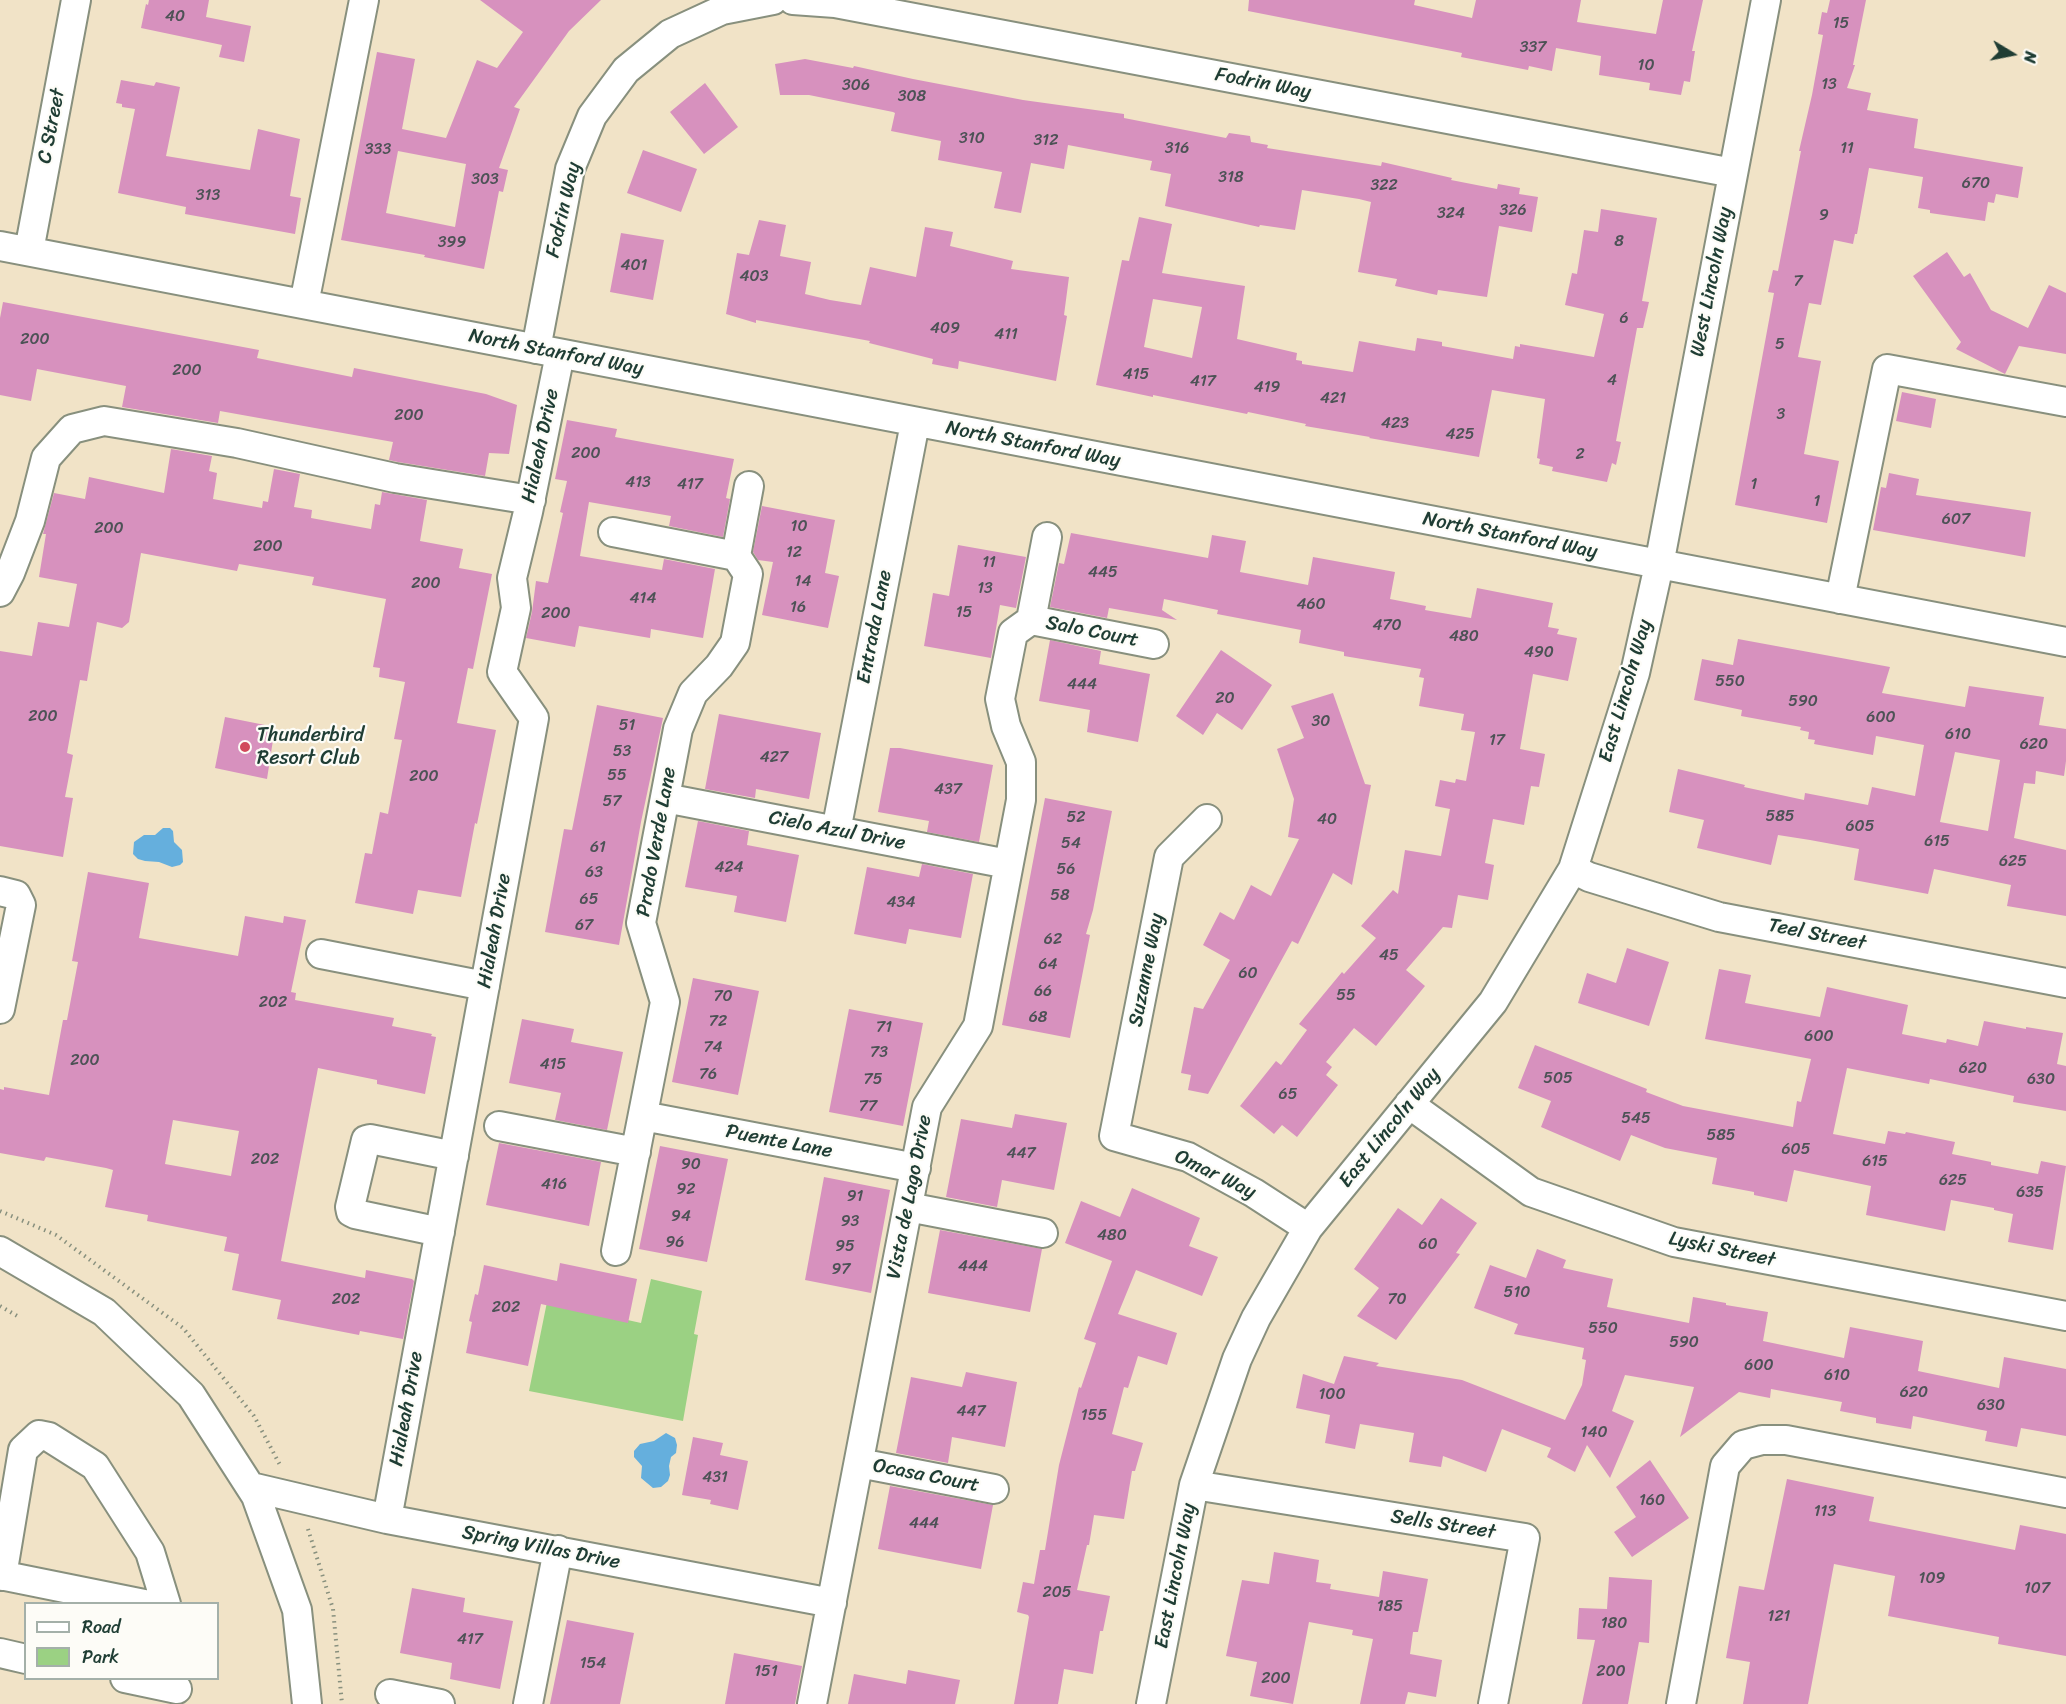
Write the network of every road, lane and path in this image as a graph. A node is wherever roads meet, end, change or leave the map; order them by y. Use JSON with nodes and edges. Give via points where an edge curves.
{"nodes":[{"id":1,"x":76,"y":0,"type":"edge"},
{"id":2,"x":364,"y":0,"type":"edge"},
{"id":3,"x":773,"y":0,"type":"edge"},
{"id":4,"x":793,"y":0,"type":"edge"},
{"id":5,"x":1766,"y":0,"type":"edge"},
{"id":6,"x":1733,"y":173,"type":"junction"},
{"id":7,"x":0,"y":246,"type":"edge"},
{"id":8,"x":29,"y":251,"type":"junction"},
{"id":9,"x":304,"y":304,"type":"junction"},
{"id":10,"x":548,"y":352,"type":"junction"},
{"id":11,"x":2066,"y":402,"type":"edge"},
{"id":12,"x":915,"y":423,"type":"junction"},
{"id":13,"x":749,"y":486,"type":"dead end"},
{"id":14,"x":531,"y":500,"type":"junction"},
{"id":15,"x":613,"y":532,"type":"dead end"},
{"id":16,"x":1047,"y":537,"type":"dead end"},
{"id":17,"x":736,"y":556,"type":"junction"},
{"id":18,"x":1659,"y":565,"type":"junction"},
{"id":19,"x":0,"y":592,"type":"edge"},
{"id":20,"x":1840,"y":599,"type":"junction"},
{"id":21,"x":1031,"y":620,"type":"junction"},
{"id":22,"x":2066,"y":642,"type":"edge"},
{"id":23,"x":1154,"y":644,"type":"dead end"},
{"id":24,"x":665,"y":798,"type":"junction"},
{"id":25,"x":1207,"y":819,"type":"dead end"},
{"id":26,"x":836,"y":831,"type":"junction"},
{"id":27,"x":1008,"y":864,"type":"junction"},
{"id":28,"x":1573,"y":869,"type":"junction"},
{"id":29,"x":0,"y":891,"type":"edge"},
{"id":30,"x":321,"y":954,"type":"dead end"},
{"id":31,"x":2066,"y":983,"type":"edge"},
{"id":32,"x":485,"y":986,"type":"junction"},
{"id":33,"x":0,"y":1009,"type":"edge"},
{"id":34,"x":1409,"y":1104,"type":"junction"},
{"id":35,"x":643,"y":1116,"type":"junction"},
{"id":36,"x":499,"y":1126,"type":"dead end"},
{"id":37,"x":1114,"y":1136,"type":"joint"},
{"id":38,"x":636,"y":1152,"type":"junction"},
{"id":39,"x":454,"y":1156,"type":"junction"},
{"id":40,"x":916,"y":1168,"type":"junction"},
{"id":41,"x":908,"y":1207,"type":"junction"},
{"id":42,"x":1308,"y":1228,"type":"junction"},
{"id":43,"x":440,"y":1232,"type":"junction"},
{"id":44,"x":1043,"y":1233,"type":"dead end"},
{"id":45,"x":616,"y":1251,"type":"dead end"},
{"id":46,"x":3,"y":1260,"type":"edge"},
{"id":47,"x":0,"y":1306,"type":"edge"},
{"id":48,"x":2066,"y":1316,"type":"edge"},
{"id":49,"x":20,"y":1317,"type":"dead end"},
{"id":50,"x":859,"y":1463,"type":"junction"},
{"id":51,"x":1194,"y":1485,"type":"junction"},
{"id":52,"x":251,"y":1487,"type":"junction"},
{"id":53,"x":994,"y":1489,"type":"dead end"},
{"id":54,"x":2066,"y":1493,"type":"edge"},
{"id":55,"x":387,"y":1519,"type":"junction"},
{"id":56,"x":558,"y":1550,"type":"junction"},
{"id":57,"x":1,"y":1575,"type":"edge"},
{"id":58,"x":134,"y":1602,"type":"edge"},
{"id":59,"x":164,"y":1602,"type":"edge"},
{"id":60,"x":832,"y":1603,"type":"junction"},
{"id":61,"x":0,"y":1653,"type":"edge"},
{"id":62,"x":24,"y":1659,"type":"edge"},
{"id":63,"x":132,"y":1680,"type":"edge"},
{"id":64,"x":177,"y":1691,"type":"edge"},
{"id":65,"x":390,"y":1694,"type":"dead end"},
{"id":66,"x":307,"y":1704,"type":"edge"},
{"id":67,"x":440,"y":1704,"type":"edge"},
{"id":68,"x":528,"y":1704,"type":"edge"},
{"id":69,"x":813,"y":1704,"type":"edge"},
{"id":70,"x":1151,"y":1704,"type":"edge"},
{"id":71,"x":1493,"y":1704,"type":"edge"},
{"id":72,"x":1681,"y":1704,"type":"edge"}],
"edges":[{"from":1,"to":8,"type":"street","name":"C Street"},
{"from":2,"to":9,"type":"street"},
{"from":3,"to":10,"type":"street","name":"Fodrin Way","via":[[722,10],[670,34],[626,70],[592,116],[570,169]]},
{"from":4,"to":6,"type":"street","name":"Fodrin Way","via":[[835,3]]},
{"from":5,"to":6,"type":"street","name":"West Lincoln Way"},
{"from":6,"to":18,"type":"street","name":"West Lincoln Way"},
{"from":7,"to":8,"type":"street","name":"North Stanford Way"},
{"from":8,"to":9,"type":"street","name":"North Stanford Way"},
{"from":9,"to":10,"type":"street","name":"North Stanford Way"},
{"from":10,"to":12,"type":"street","name":"North Stanford Way"},
{"from":10,"to":14,"type":"street","name":"Hialeah Drive"},
{"from":11,"to":20,"type":"street","via":[[1887,369]]},
{"from":12,"to":18,"type":"street","name":"North Stanford Way"},
{"from":12,"to":26,"type":"street","name":"Entrada Lane"},
{"from":13,"to":17,"type":"street"},
{"from":14,"to":19,"type":"street","via":[[395,478],[237,443],[104,421],[72,429],[46,458],[30,521]]},
{"from":14,"to":32,"type":"street","name":"Hialeah Drive","via":[[512,578],[516,608],[502,672],[534,718]]},
{"from":15,"to":17,"type":"street"},
{"from":16,"to":21,"type":"street"},
{"from":17,"to":24,"type":"street","name":"Prado Verde Lane","via":[[748,574],[735,643],[720,666],[693,693],[678,729]]},
{"from":18,"to":20,"type":"street","name":"North Stanford Way"},
{"from":18,"to":28,"type":"street","name":"East Lincoln Way","via":[[1635,673]]},
{"from":20,"to":22,"type":"street","name":"North Stanford Way"},
{"from":21,"to":23,"type":"street","name":"Salo Court"},
{"from":21,"to":27,"type":"street","name":"Vista de Lago Drive","via":[[1013,633],[1000,699],[1021,762],[1021,800]]},
{"from":24,"to":26,"type":"street","name":"Cielo Azul Drive"},
{"from":24,"to":35,"type":"street","name":"Prado Verde Lane","via":[[641,923],[665,1002]]},
{"from":25,"to":37,"type":"street","name":"Suzanne Way","via":[[1169,857]]},
{"from":26,"to":27,"type":"street","name":"Cielo Azul Drive"},
{"from":27,"to":40,"type":"street","name":"Vista de Lago Drive","via":[[978,1026],[927,1107]]},
{"from":28,"to":31,"type":"street","name":"Teel Street","via":[[1719,917]]},
{"from":28,"to":34,"type":"street","name":"East Lincoln Way","via":[[1493,1002]]},
{"from":29,"to":33,"type":"street","via":[[16,895],[21,905]]},
{"from":30,"to":32,"type":"street"},
{"from":32,"to":39,"type":"street","name":"Hialeah Drive"},
{"from":34,"to":42,"type":"street","name":"East Lincoln Way"},
{"from":34,"to":48,"type":"street","name":"Lyski Street","via":[[1531,1192],[1674,1242]]},
{"from":35,"to":38,"type":"street","name":"Prado Verde Lane"},
{"from":35,"to":40,"type":"street","name":"Puente Lane"},
{"from":36,"to":38,"type":"street"},
{"from":37,"to":42,"type":"street","name":"Omar Way","via":[[1188,1157],[1254,1192]]},
{"from":38,"to":45,"type":"street","name":"Prado Verde Lane"},
{"from":39,"to":43,"type":"street","name":"Hialeah Drive"},
{"from":39,"to":43,"type":"street","via":[[366,1140],[350,1207],[355,1214]]},
{"from":40,"to":41,"type":"street","name":"Vista de Lago Drive"},
{"from":41,"to":44,"type":"street"},
{"from":41,"to":50,"type":"street","name":"Vista de Lago Drive"},
{"from":42,"to":51,"type":"street","name":"East Lincoln Way","via":[[1237,1359]]},
{"from":43,"to":55,"type":"street","name":"Hialeah Drive"},
{"from":46,"to":52,"type":"street","via":[[104,1312],[191,1395]]},
{"from":47,"to":49,"type":"path"},
{"from":50,"to":53,"type":"street","name":"Ocasa Court"},
{"from":50,"to":60,"type":"street","name":"Vista de Lago Drive"},
{"from":51,"to":70,"type":"street","name":"East Lincoln Way"},
{"from":51,"to":71,"type":"street","name":"Sells Street","via":[[1525,1538]]},
{"from":52,"to":55,"type":"street","name":"Spring Villas Drive"},
{"from":52,"to":66,"type":"street","via":[[297,1610]]},
{"from":54,"to":72,"type":"street","via":[[1786,1440],[1743,1445],[1725,1466]]},
{"from":55,"to":56,"type":"street","name":"Spring Villas Drive"},
{"from":56,"to":60,"type":"street","name":"Spring Villas Drive"},
{"from":56,"to":68,"type":"street"},
{"from":57,"to":58,"type":"street"},
{"from":57,"to":59,"type":"street","via":[[23,1450],[39,1435],[49,1437],[95,1466],[150,1552]]},
{"from":60,"to":69,"type":"street","name":"Vista de Lago Drive"},
{"from":61,"to":62,"type":"street"},
{"from":63,"to":64,"type":"street"},
{"from":65,"to":67,"type":"street"}]}
